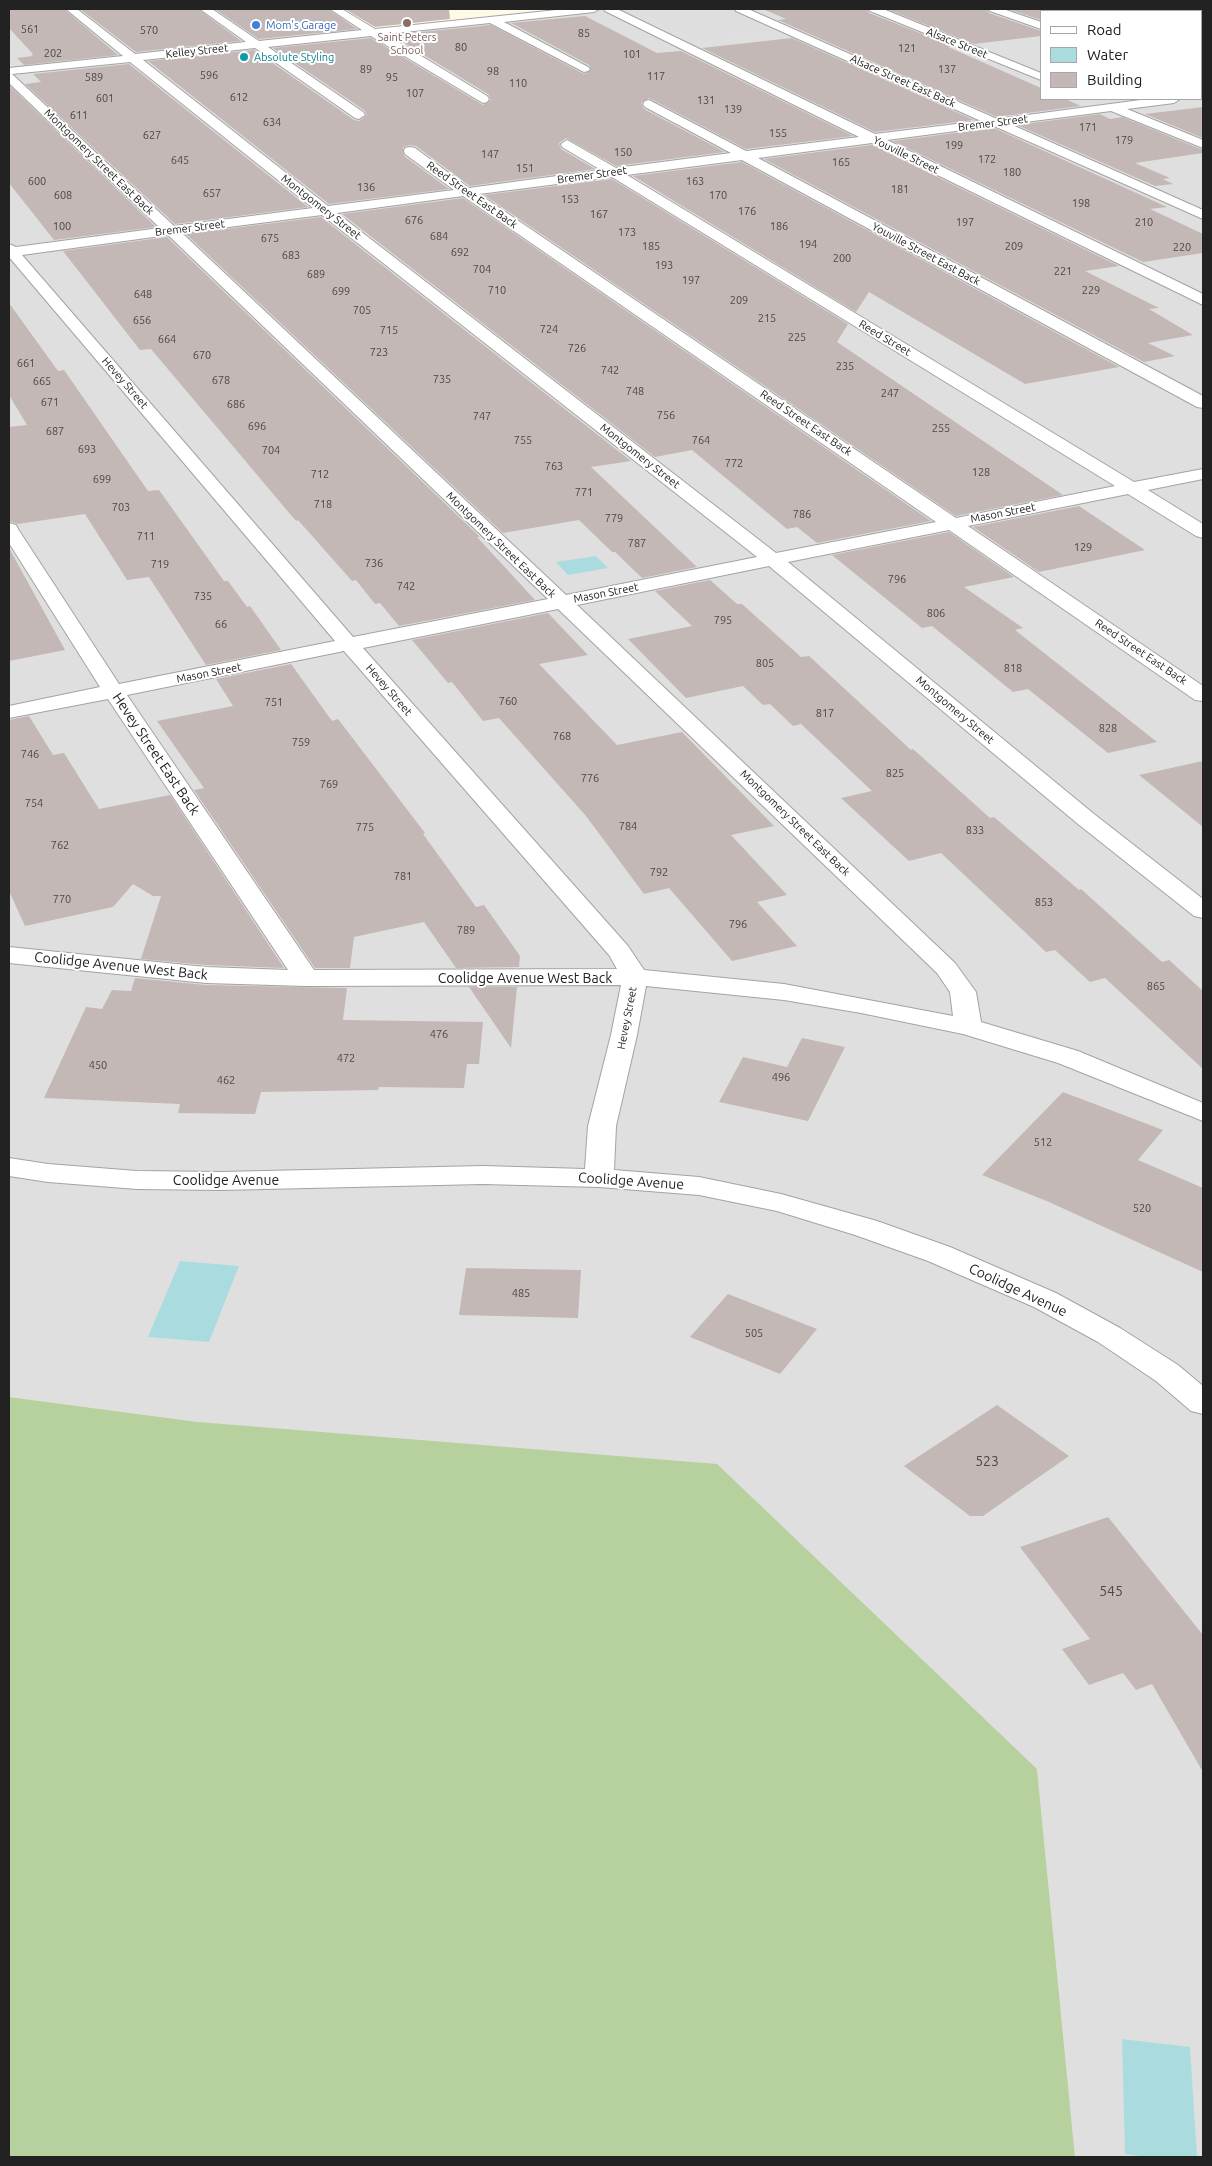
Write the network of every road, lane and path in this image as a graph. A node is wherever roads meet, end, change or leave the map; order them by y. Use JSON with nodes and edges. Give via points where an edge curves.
{"nodes":[{"id":1,"x":71,"y":9,"type":"edge"},
{"id":2,"x":205,"y":9,"type":"edge"},
{"id":3,"x":335,"y":9,"type":"edge"},
{"id":4,"x":523,"y":9,"type":"edge"},
{"id":5,"x":594,"y":9,"type":"edge"},
{"id":6,"x":609,"y":9,"type":"edge"},
{"id":7,"x":740,"y":9,"type":"edge"},
{"id":8,"x":874,"y":9,"type":"edge"},
{"id":9,"x":994,"y":9,"type":"edge"},
{"id":10,"x":536,"y":15,"type":"junction"},
{"id":11,"x":492,"y":20,"type":"junction"},
{"id":12,"x":1040,"y":26,"type":"edge"},
{"id":13,"x":373,"y":32,"type":"junction"},
{"id":14,"x":257,"y":44,"type":"junction"},
{"id":15,"x":133,"y":58,"type":"junction"},
{"id":16,"x":584,"y":69,"type":"dead end"},
{"id":17,"x":9,"y":71,"type":"edge"},
{"id":18,"x":9,"y":76,"type":"edge"},
{"id":19,"x":1040,"y":78,"type":"edge"},
{"id":20,"x":483,"y":99,"type":"dead end"},
{"id":21,"x":1094,"y":100,"type":"edge"},
{"id":22,"x":1166,"y":100,"type":"edge"},
{"id":23,"x":649,"y":104,"type":"dead end"},
{"id":24,"x":1112,"y":107,"type":"junction"},
{"id":25,"x":359,"y":115,"type":"dead end"},
{"id":26,"x":996,"y":122,"type":"junction"},
{"id":27,"x":872,"y":138,"type":"junction"},
{"id":28,"x":567,"y":144,"type":"dead end"},
{"id":29,"x":1203,"y":144,"type":"edge"},
{"id":30,"x":410,"y":151,"type":"dead end"},
{"id":31,"x":744,"y":155,"type":"junction"},
{"id":32,"x":615,"y":172,"type":"junction"},
{"id":33,"x":466,"y":192,"type":"junction"},
{"id":34,"x":324,"y":210,"type":"junction"},
{"id":35,"x":1203,"y":215,"type":"edge"},
{"id":36,"x":171,"y":231,"type":"junction"},
{"id":37,"x":10,"y":251,"type":"edge"},
{"id":38,"x":1203,"y":300,"type":"edge"},
{"id":39,"x":1203,"y":404,"type":"edge"},
{"id":40,"x":1203,"y":474,"type":"edge"},
{"id":41,"x":1130,"y":488,"type":"junction"},
{"id":42,"x":953,"y":523,"type":"junction"},
{"id":43,"x":9,"y":529,"type":"edge"},
{"id":44,"x":1203,"y":532,"type":"edge"},
{"id":45,"x":773,"y":560,"type":"junction"},
{"id":46,"x":561,"y":602,"type":"junction"},
{"id":47,"x":349,"y":645,"type":"junction"},
{"id":48,"x":114,"y":692,"type":"junction"},
{"id":49,"x":1203,"y":695,"type":"edge"},
{"id":50,"x":9,"y":712,"type":"edge"},
{"id":51,"x":1203,"y":911,"type":"edge"},
{"id":52,"x":9,"y":955,"type":"edge"},
{"id":53,"x":635,"y":977,"type":"junction"},
{"id":54,"x":306,"y":978,"type":"junction"},
{"id":55,"x":968,"y":1027,"type":"junction"},
{"id":56,"x":1203,"y":1113,"type":"edge"},
{"id":57,"x":9,"y":1167,"type":"edge"},
{"id":58,"x":599,"y":1178,"type":"junction"},
{"id":59,"x":1203,"y":1403,"type":"edge"}],
"edges":[{"from":1,"to":15,"type":"street","name":"Montgomery Street"},
{"from":2,"to":14,"type":"street"},
{"from":3,"to":13,"type":"street"},
{"from":4,"to":10,"type":"street"},
{"from":5,"to":10,"type":"street","name":"Kelley Street"},
{"from":6,"to":27,"type":"street","name":"Youville Street"},
{"from":7,"to":26,"type":"street","name":"Alsace Street East Back"},
{"from":8,"to":19,"type":"street","name":"Alsace Street"},
{"from":9,"to":12,"type":"street"},
{"from":10,"to":11,"type":"street","name":"Kelley Street"},
{"from":11,"to":13,"type":"street","name":"Kelley Street"},
{"from":11,"to":16,"type":"street"},
{"from":13,"to":14,"type":"street","name":"Kelley Street"},
{"from":13,"to":20,"type":"street"},
{"from":14,"to":15,"type":"street","name":"Kelley Street"},
{"from":14,"to":25,"type":"street"},
{"from":15,"to":17,"type":"street","name":"Kelley Street"},
{"from":15,"to":34,"type":"street","name":"Montgomery Street"},
{"from":18,"to":36,"type":"street","name":"Montgomery Street East Back"},
{"from":21,"to":24,"type":"street"},
{"from":22,"to":24,"type":"street","name":"Bremer Street"},
{"from":23,"to":31,"type":"street","name":"Youville Street East Back"},
{"from":24,"to":26,"type":"street","name":"Bremer Street"},
{"from":24,"to":29,"type":"street"},
{"from":26,"to":27,"type":"street","name":"Bremer Street"},
{"from":26,"to":35,"type":"street","name":"Alsace Street East Back"},
{"from":27,"to":31,"type":"street","name":"Bremer Street"},
{"from":27,"to":38,"type":"street","name":"Youville Street"},
{"from":28,"to":32,"type":"street","name":"Reed Street"},
{"from":30,"to":33,"type":"street","name":"Reed Street East Back"},
{"from":31,"to":32,"type":"street","name":"Bremer Street"},
{"from":31,"to":39,"type":"street","name":"Youville Street East Back"},
{"from":32,"to":33,"type":"street","name":"Bremer Street"},
{"from":32,"to":41,"type":"street","name":"Reed Street"},
{"from":33,"to":34,"type":"street","name":"Bremer Street"},
{"from":33,"to":42,"type":"street","name":"Reed Street East Back"},
{"from":34,"to":36,"type":"street","name":"Bremer Street"},
{"from":34,"to":45,"type":"street","name":"Montgomery Street"},
{"from":36,"to":37,"type":"street","name":"Bremer Street"},
{"from":36,"to":46,"type":"street","name":"Montgomery Street East Back"},
{"from":37,"to":47,"type":"street","name":"Hevey Street"},
{"from":40,"to":41,"type":"street","name":"Mason Street"},
{"from":41,"to":42,"type":"street","name":"Mason Street"},
{"from":41,"to":44,"type":"street","name":"Reed Street"},
{"from":42,"to":45,"type":"street","name":"Mason Street"},
{"from":42,"to":49,"type":"street","name":"Reed Street East Back"},
{"from":43,"to":48,"type":"street","name":"Hevey Street East Back"},
{"from":45,"to":46,"type":"street","name":"Mason Street"},
{"from":45,"to":51,"type":"street","name":"Montgomery Street","via":[[1086,819]]},
{"from":46,"to":47,"type":"street","name":"Mason Street"},
{"from":46,"to":55,"type":"street","name":"Montgomery Street East Back","via":[[946,968],[963,992]]},
{"from":47,"to":48,"type":"street","name":"Mason Street"},
{"from":47,"to":53,"type":"street","name":"Hevey Street","via":[[607,937]]},
{"from":48,"to":50,"type":"street","name":"Mason Street"},
{"from":48,"to":54,"type":"street","name":"Hevey Street East Back"},
{"from":52,"to":54,"type":"street","name":"Coolidge Avenue West Back","via":[[206,976]]},
{"from":53,"to":54,"type":"street","name":"Coolidge Avenue West Back"},
{"from":53,"to":55,"type":"street","name":"Coolidge Avenue West Back","via":[[784,992]]},
{"from":53,"to":58,"type":"street","name":"Hevey Street","via":[[602,1126]]},
{"from":55,"to":56,"type":"street","name":"Coolidge Avenue West Back","via":[[1068,1057]]},
{"from":57,"to":58,"type":"street","name":"Coolidge Avenue","via":[[127,1179],[184,1181],[483,1175]]},
{"from":58,"to":59,"type":"street","name":"Coolidge Avenue","via":[[699,1186],[781,1203],[939,1254],[1045,1300],[1109,1334],[1167,1373]]}]}
